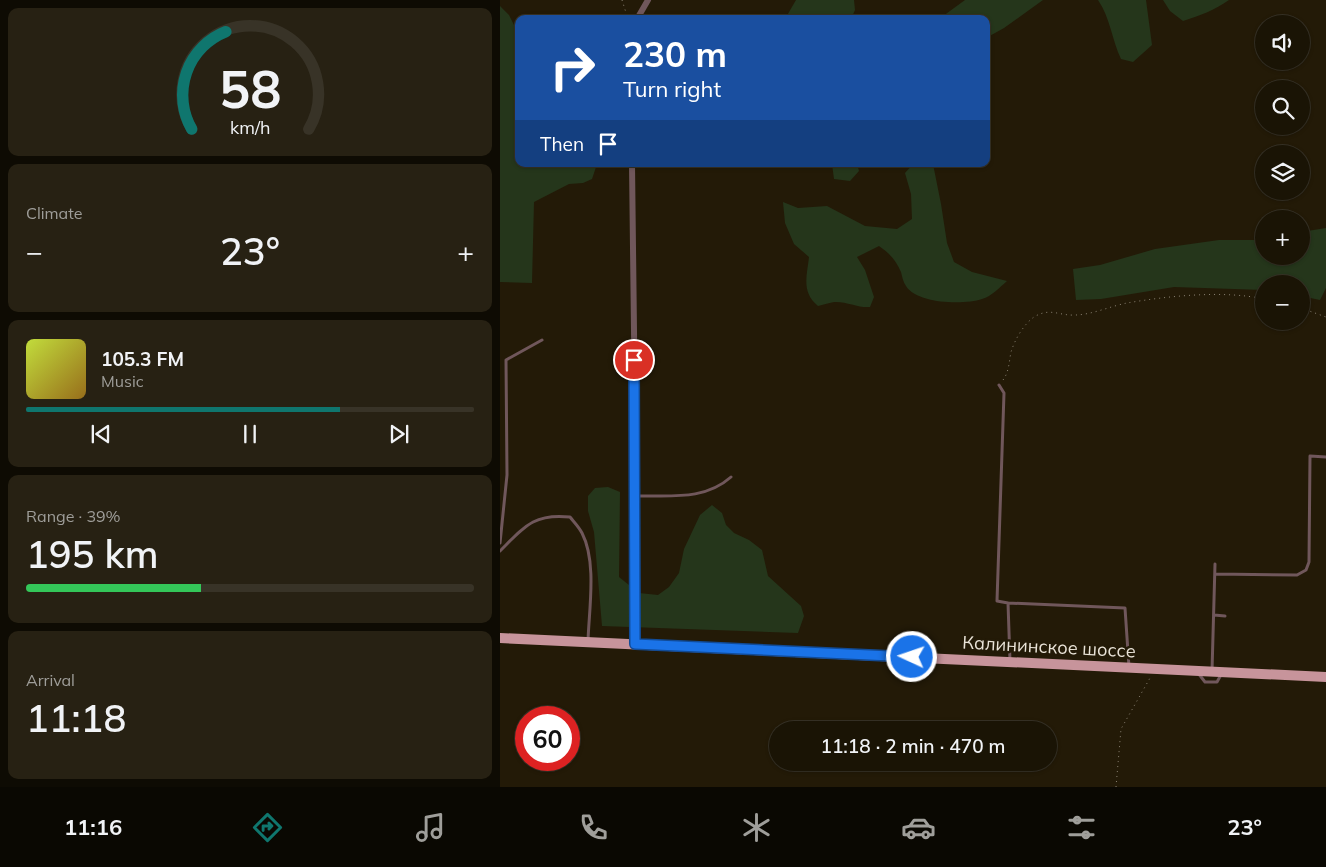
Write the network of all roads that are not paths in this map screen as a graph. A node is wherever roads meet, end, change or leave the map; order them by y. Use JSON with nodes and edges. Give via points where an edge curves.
{"nodes":[{"id":1,"x":648,"y":0,"type":"edge"},
{"id":2,"x":639,"y":15,"type":"edge"},
{"id":3,"x":632,"y":167,"type":"edge"},
{"id":4,"x":542,"y":340,"type":"dead end"},
{"id":5,"x":1000,"y":385,"type":"road end"},
{"id":6,"x":1326,"y":457,"type":"edge"},
{"id":7,"x":730,"y":477,"type":"dead end"},
{"id":8,"x":636,"y":496,"type":"junction"},
{"id":9,"x":500,"y":542,"type":"edge"},
{"id":10,"x":500,"y":550,"type":"edge"},
{"id":11,"x":1215,"y":564,"type":"dead end"},
{"id":12,"x":1215,"y":574,"type":"junction"},
{"id":13,"x":1008,"y":603,"type":"junction"},
{"id":14,"x":1214,"y":615,"type":"junction"},
{"id":15,"x":1225,"y":616,"type":"dead end"},
{"id":16,"x":500,"y":638,"type":"edge"},
{"id":17,"x":588,"y":642,"type":"junction"},
{"id":18,"x":635,"y":644,"type":"junction"},
{"id":19,"x":1010,"y":662,"type":"junction"},
{"id":20,"x":1130,"y":667,"type":"junction"},
{"id":21,"x":1217,"y":671,"type":"junction"},
{"id":22,"x":1326,"y":677,"type":"edge"}],
"edges":[{"from":1,"to":2,"type":"street"},
{"from":3,"to":8,"type":"street"},
{"from":4,"to":9,"type":"lane","via":[[506,360],[507,476]]},
{"from":5,"to":13,"type":"lane","via":[[1004,393],[997,601]]},
{"from":6,"to":12,"type":"lane","via":[[1310,456],[1309,562],[1306,570],[1297,574]]},
{"from":7,"to":8,"type":"lane","via":[[721,486],[701,494]]},
{"from":8,"to":18,"type":"street"},
{"from":10,"to":17,"type":"lane","via":[[524,527],[539,518],[570,517],[582,532],[588,551],[591,572]]},
{"from":11,"to":12,"type":"lane"},
{"from":12,"to":14,"type":"lane"},
{"from":13,"to":19,"type":"lane"},
{"from":13,"to":20,"type":"lane","via":[[1125,608]]},
{"from":14,"to":15,"type":"lane"},
{"from":14,"to":21,"type":"lane"},
{"from":16,"to":17,"type":"main road","name":"Калининское шоссе"},
{"from":17,"to":18,"type":"main road","name":"Калининское шоссе"},
{"from":18,"to":19,"type":"main road","name":"Калининское шоссе"},
{"from":19,"to":20,"type":"main road","name":"Калининское шоссе"},
{"from":20,"to":21,"type":"main road","name":"Калининское шоссе"},
{"from":21,"to":22,"type":"main road","name":"Калининское шоссе"}]}
